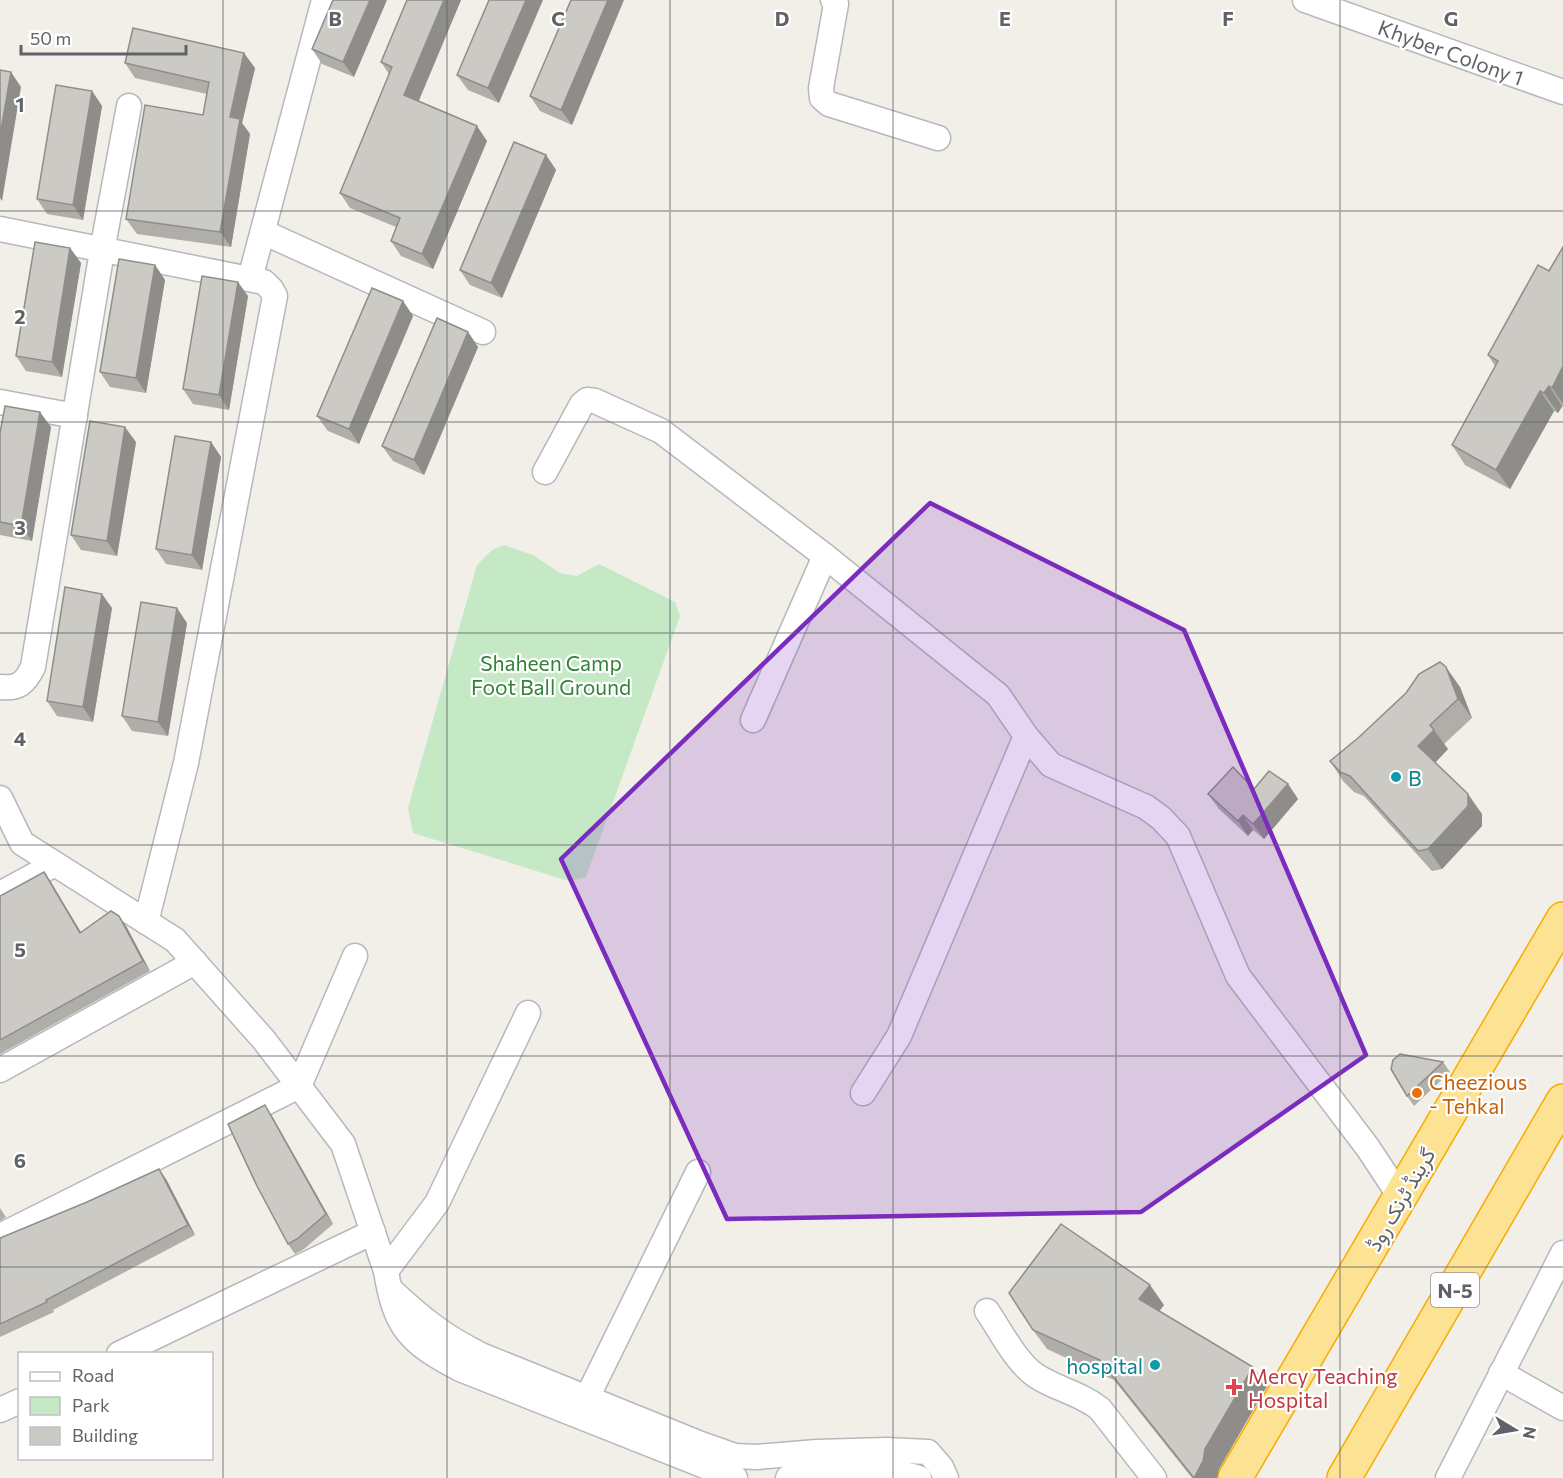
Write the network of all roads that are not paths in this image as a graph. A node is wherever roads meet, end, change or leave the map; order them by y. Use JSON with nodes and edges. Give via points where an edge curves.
{"nodes":[{"id":1,"x":324,"y":0,"type":"edge"},
{"id":2,"x":833,"y":0,"type":"edge"},
{"id":3,"x":1305,"y":0,"type":"edge"},
{"id":4,"x":1563,"y":92,"type":"edge"},
{"id":5,"x":129,"y":106,"type":"dead end"},
{"id":6,"x":938,"y":138,"type":"dead end"},
{"id":7,"x":0,"y":229,"type":"edge"},
{"id":8,"x":263,"y":232,"type":"junction"},
{"id":9,"x":102,"y":251,"type":"junction"},
{"id":10,"x":250,"y":279,"type":"junction"},
{"id":11,"x":483,"y":332,"type":"dead end"},
{"id":12,"x":0,"y":402,"type":"edge"},
{"id":13,"x":75,"y":416,"type":"junction"},
{"id":14,"x":544,"y":472,"type":"dead end"},
{"id":15,"x":825,"y":556,"type":"junction"},
{"id":16,"x":0,"y":687,"type":"edge"},
{"id":17,"x":753,"y":720,"type":"dead end"},
{"id":18,"x":1026,"y":736,"type":"junction"},
{"id":19,"x":0,"y":798,"type":"edge"},
{"id":20,"x":55,"y":864,"type":"junction"},
{"id":21,"x":0,"y":894,"type":"edge"},
{"id":22,"x":1563,"y":920,"type":"edge"},
{"id":23,"x":147,"y":922,"type":"junction"},
{"id":24,"x":355,"y":956,"type":"dead end"},
{"id":25,"x":195,"y":963,"type":"junction"},
{"id":26,"x":528,"y":1013,"type":"dead end"},
{"id":27,"x":0,"y":1070,"type":"edge"},
{"id":28,"x":299,"y":1086,"type":"junction"},
{"id":29,"x":863,"y":1093,"type":"dead end"},
{"id":30,"x":1563,"y":1101,"type":"edge"},
{"id":31,"x":698,"y":1172,"type":"dead end"},
{"id":32,"x":1401,"y":1198,"type":"junction"},
{"id":33,"x":373,"y":1232,"type":"junction"},
{"id":34,"x":0,"y":1236,"type":"edge"},
{"id":35,"x":1563,"y":1253,"type":"edge"},
{"id":36,"x":388,"y":1280,"type":"junction"},
{"id":37,"x":987,"y":1311,"type":"dead end"},
{"id":38,"x":121,"y":1352,"type":"edge"},
{"id":39,"x":1501,"y":1373,"type":"junction"},
{"id":40,"x":18,"y":1402,"type":"edge"},
{"id":41,"x":582,"y":1406,"type":"junction"},
{"id":42,"x":1563,"y":1408,"type":"edge"},
{"id":43,"x":0,"y":1410,"type":"edge"},
{"id":44,"x":735,"y":1478,"type":"edge"},
{"id":45,"x":788,"y":1478,"type":"edge"},
{"id":46,"x":919,"y":1478,"type":"edge"},
{"id":47,"x":946,"y":1478,"type":"edge"},
{"id":48,"x":1154,"y":1478,"type":"edge"},
{"id":49,"x":1235,"y":1478,"type":"edge"},
{"id":50,"x":1344,"y":1478,"type":"edge"},
{"id":51,"x":1448,"y":1478,"type":"edge"}],
"edges":[{"from":1,"to":8,"type":"street"},
{"from":2,"to":6,"type":"street","via":[[836,4],[822,98],[829,104]]},
{"from":3,"to":4,"type":"street","name":"Khyber Colony 1"},
{"from":5,"to":9,"type":"street"},
{"from":7,"to":9,"type":"street"},
{"from":8,"to":10,"type":"street"},
{"from":8,"to":11,"type":"street"},
{"from":9,"to":10,"type":"street"},
{"from":9,"to":13,"type":"street"},
{"from":10,"to":23,"type":"street","via":[[264,282],[275,296],[186,763]]},
{"from":12,"to":13,"type":"street"},
{"from":13,"to":16,"type":"street","via":[[33,667],[27,681],[16,687]]},
{"from":14,"to":15,"type":"street","via":[[582,404],[595,401],[661,431]]},
{"from":15,"to":17,"type":"street"},
{"from":15,"to":18,"type":"street","via":[[998,695]]},
{"from":18,"to":29,"type":"street","via":[[899,1036]]},
{"from":18,"to":32,"type":"street","via":[[1051,765],[1146,807],[1178,836],[1239,976]]},
{"from":19,"to":20,"type":"street","via":[[22,843]]},
{"from":20,"to":21,"type":"street"},
{"from":20,"to":23,"type":"street"},
{"from":22,"to":32,"type":"highway","name":"گرینڈ ٹرنک روڈ"},
{"from":23,"to":25,"type":"street","via":[[176,940]]},
{"from":24,"to":28,"type":"street"},
{"from":25,"to":27,"type":"street"},
{"from":25,"to":28,"type":"street"},
{"from":26,"to":36,"type":"street","via":[[437,1203]]},
{"from":28,"to":33,"type":"street","via":[[343,1144]]},
{"from":28,"to":34,"type":"street"},
{"from":30,"to":50,"type":"highway","number":"N-5"},
{"from":31,"to":41,"type":"street"},
{"from":32,"to":49,"type":"highway","name":"گرینڈ ٹرنک روڈ"},
{"from":33,"to":36,"type":"street"},
{"from":33,"to":38,"type":"street"},
{"from":35,"to":39,"type":"street"},
{"from":36,"to":41,"type":"street","via":[[401,1324],[418,1344],[439,1358],[460,1369]]},
{"from":37,"to":48,"type":"street","via":[[1033,1374],[1090,1400]]},
{"from":39,"to":42,"type":"street"},
{"from":39,"to":51,"type":"street"},
{"from":40,"to":43,"type":"street"},
{"from":41,"to":44,"type":"street"},
{"from":41,"to":47,"type":"street","via":[[735,1456],[928,1452]]},
{"from":45,"to":46,"type":"street","via":[[897,1473]]}]}
